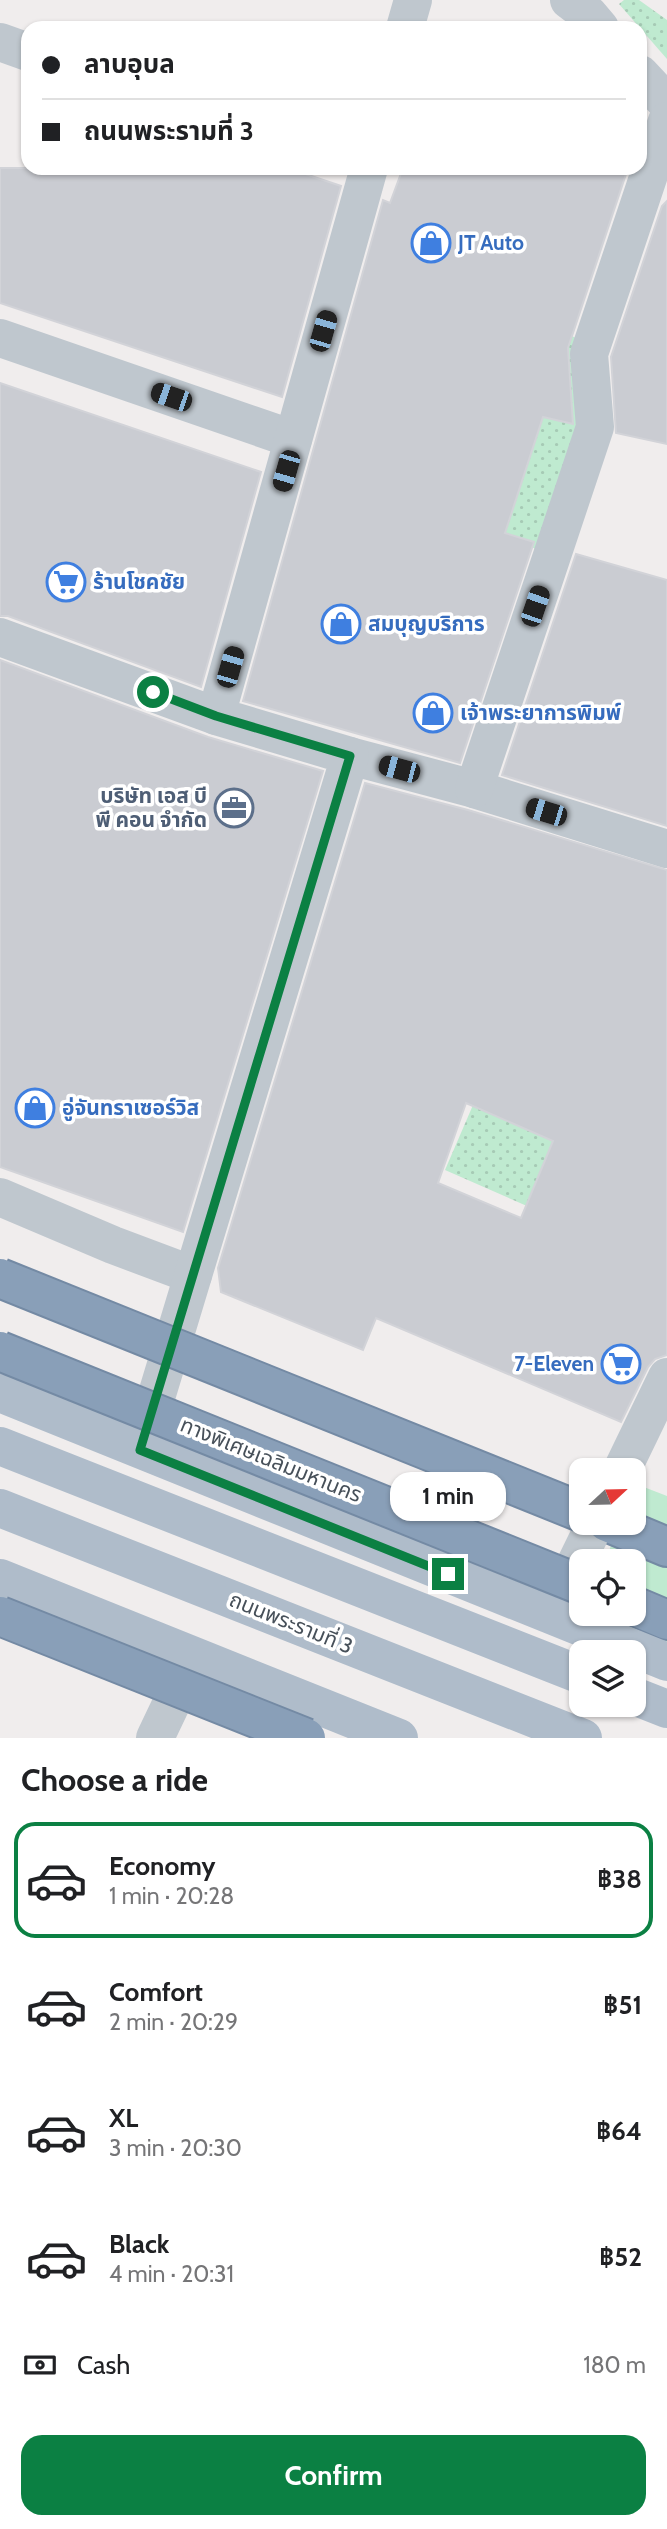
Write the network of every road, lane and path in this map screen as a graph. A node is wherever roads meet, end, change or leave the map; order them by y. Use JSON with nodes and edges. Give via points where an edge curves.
{"nodes":[{"id":1,"x":413,"y":0,"type":"edge"},
{"id":2,"x":569,"y":0,"type":"edge"},
{"id":3,"x":407,"y":21,"type":"edge"},
{"id":4,"x":594,"y":21,"type":"edge"},
{"id":5,"x":0,"y":42,"type":"edge"},
{"id":6,"x":21,"y":50,"type":"edge"},
{"id":7,"x":647,"y":82,"type":"edge"},
{"id":8,"x":667,"y":103,"type":"edge"},
{"id":9,"x":667,"y":121,"type":"edge"},
{"id":10,"x":365,"y":175,"type":"edge"},
{"id":11,"x":0,"y":338,"type":"edge"},
{"id":12,"x":293,"y":439,"type":"junction"},
{"id":13,"x":0,"y":637,"type":"edge"},
{"id":14,"x":216,"y":716,"type":"junction"},
{"id":15,"x":350,"y":756,"type":"junction"},
{"id":16,"x":474,"y":789,"type":"junction"},
{"id":17,"x":667,"y":849,"type":"edge"},
{"id":18,"x":0,"y":1197,"type":"edge"},
{"id":19,"x":192,"y":1275,"type":"junction"},
{"id":20,"x":0,"y":1278,"type":"edge"},
{"id":21,"x":0,"y":1351,"type":"edge"},
{"id":22,"x":667,"y":1377,"type":"edge"},
{"id":23,"x":0,"y":1393,"type":"edge"},
{"id":24,"x":0,"y":1446,"type":"edge"},
{"id":25,"x":140,"y":1450,"type":"junction"},
{"id":26,"x":628,"y":1458,"type":"edge"},
{"id":27,"x":569,"y":1507,"type":"edge"},
{"id":28,"x":0,"y":1508,"type":"edge"},
{"id":29,"x":590,"y":1535,"type":"edge"},
{"id":30,"x":638,"y":1535,"type":"edge"},
{"id":31,"x":667,"y":1547,"type":"edge"},
{"id":32,"x":0,"y":1578,"type":"edge"},
{"id":33,"x":569,"y":1580,"type":"edge"},
{"id":34,"x":646,"y":1611,"type":"edge"},
{"id":35,"x":551,"y":1615,"type":"junction"},
{"id":36,"x":0,"y":1616,"type":"edge"},
{"id":37,"x":667,"y":1620,"type":"edge"},
{"id":38,"x":194,"y":1656,"type":"junction"},
{"id":39,"x":667,"y":1662,"type":"edge"},
{"id":40,"x":569,"y":1670,"type":"edge"},
{"id":41,"x":646,"y":1701,"type":"edge"},
{"id":42,"x":667,"y":1709,"type":"edge"},
{"id":43,"x":155,"y":1738,"type":"edge"},
{"id":44,"x":306,"y":1738,"type":"edge"},
{"id":45,"x":399,"y":1738,"type":"edge"},
{"id":46,"x":583,"y":1738,"type":"edge"}],
"edges":[{"from":1,"to":3,"type":"street"},
{"from":2,"to":4,"type":"street"},
{"from":5,"to":6,"type":"street"},
{"from":7,"to":8,"type":"street"},
{"from":9,"to":16,"type":"street","via":[[589,354],[594,427]]},
{"from":10,"to":12,"type":"street"},
{"from":11,"to":12,"type":"street"},
{"from":12,"to":14,"type":"street"},
{"from":13,"to":14,"type":"street"},
{"from":14,"to":15,"type":"street"},
{"from":15,"to":16,"type":"street"},
{"from":15,"to":19,"type":"street"},
{"from":16,"to":17,"type":"street"},
{"from":18,"to":19,"type":"street"},
{"from":19,"to":25,"type":"street"},
{"from":20,"to":27,"type":"highway","bridge":true},
{"from":21,"to":33,"type":"highway","name":"ทางพิเศษเฉลิมมหานคร","bridge":true},
{"from":22,"to":26,"type":"street"},
{"from":23,"to":25,"type":"main road"},
{"from":24,"to":40,"type":"main road"},
{"from":25,"to":35,"type":"main road"},
{"from":28,"to":46,"type":"main road","name":"ถนนพระรามที่ 3"},
{"from":29,"to":35,"type":"street"},
{"from":30,"to":31,"type":"highway"},
{"from":32,"to":38,"type":"main road"},
{"from":34,"to":37,"type":"highway"},
{"from":35,"to":39,"type":"main road"},
{"from":36,"to":44,"type":"highway","bridge":true},
{"from":38,"to":43,"type":"street"},
{"from":38,"to":45,"type":"main road"},
{"from":41,"to":42,"type":"main road"}]}
